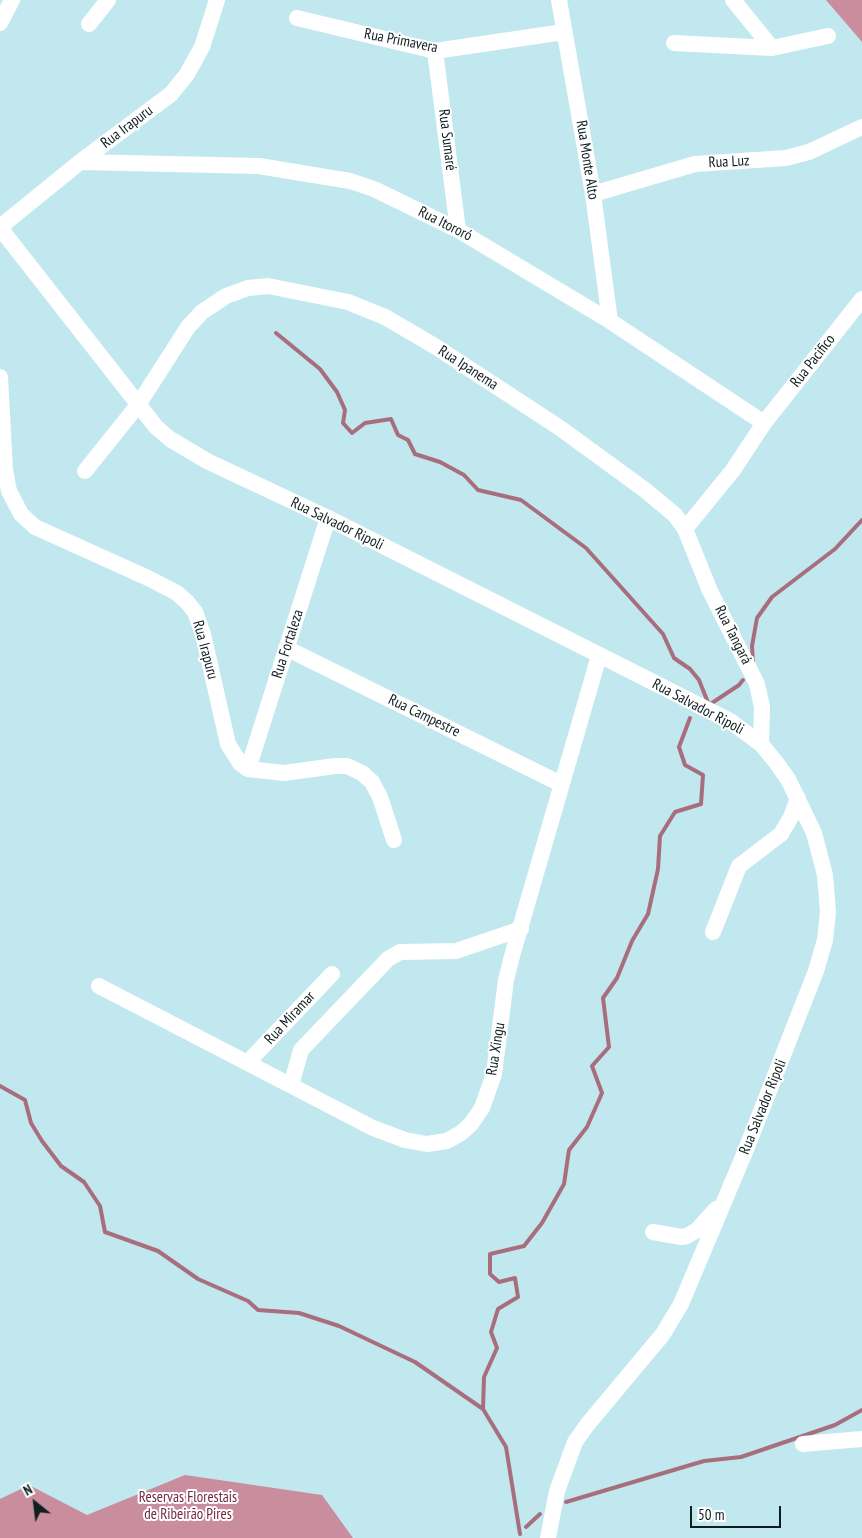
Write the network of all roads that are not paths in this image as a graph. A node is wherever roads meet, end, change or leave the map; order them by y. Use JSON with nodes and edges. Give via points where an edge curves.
{"nodes":[{"id":1,"x":12,"y":0,"type":"edge"},
{"id":2,"x":108,"y":0,"type":"edge"},
{"id":3,"x":217,"y":0,"type":"edge"},
{"id":4,"x":560,"y":0,"type":"edge"},
{"id":5,"x":733,"y":0,"type":"edge"},
{"id":6,"x":297,"y":18,"type":"dead end"},
{"id":7,"x":0,"y":23,"type":"edge"},
{"id":8,"x":89,"y":24,"type":"dead end"},
{"id":9,"x":564,"y":32,"type":"junction"},
{"id":10,"x":828,"y":36,"type":"dead end"},
{"id":11,"x":674,"y":43,"type":"dead end"},
{"id":12,"x":772,"y":48,"type":"junction"},
{"id":13,"x":435,"y":51,"type":"junction"},
{"id":14,"x":862,"y":127,"type":"edge"},
{"id":15,"x":80,"y":162,"type":"junction"},
{"id":16,"x":593,"y":194,"type":"junction"},
{"id":17,"x":0,"y":227,"type":"edge"},
{"id":18,"x":458,"y":230,"type":"junction"},
{"id":19,"x":862,"y":299,"type":"edge"},
{"id":20,"x":610,"y":321,"type":"junction"},
{"id":21,"x":0,"y":377,"type":"edge"},
{"id":22,"x":138,"y":404,"type":"junction"},
{"id":23,"x":764,"y":423,"type":"junction"},
{"id":24,"x":84,"y":470,"type":"dead end"},
{"id":25,"x":328,"y":518,"type":"junction"},
{"id":26,"x":685,"y":529,"type":"junction"},
{"id":27,"x":286,"y":648,"type":"junction"},
{"id":28,"x":599,"y":656,"type":"junction"},
{"id":29,"x":761,"y":744,"type":"junction"},
{"id":30,"x":248,"y":769,"type":"junction"},
{"id":31,"x":561,"y":784,"type":"junction"},
{"id":32,"x":798,"y":798,"type":"junction"},
{"id":33,"x":394,"y":840,"type":"dead end"},
{"id":34,"x":521,"y":929,"type":"junction"},
{"id":35,"x":713,"y":932,"type":"dead end"},
{"id":36,"x":332,"y":974,"type":"dead end"},
{"id":37,"x":99,"y":986,"type":"dead end"},
{"id":38,"x":248,"y":1062,"type":"junction"},
{"id":39,"x":291,"y":1085,"type":"junction"},
{"id":40,"x":723,"y":1205,"type":"junction"},
{"id":41,"x":654,"y":1232,"type":"dead end"},
{"id":42,"x":862,"y":1439,"type":"edge"},
{"id":43,"x":803,"y":1444,"type":"dead end"},
{"id":44,"x":548,"y":1538,"type":"edge"}],
"edges":[{"from":1,"to":7,"type":"street"},
{"from":2,"to":8,"type":"street"},
{"from":3,"to":15,"type":"street","name":"Rua Irapuru","via":[[202,47],[172,94]]},
{"from":4,"to":9,"type":"street","name":"Rua Monte Alto"},
{"from":5,"to":12,"type":"street"},
{"from":6,"to":13,"type":"street","name":"Rua Primavera"},
{"from":9,"to":13,"type":"street","name":"Rua Primavera"},
{"from":9,"to":16,"type":"street","name":"Rua Monte Alto"},
{"from":10,"to":12,"type":"street"},
{"from":11,"to":12,"type":"street"},
{"from":13,"to":18,"type":"street","name":"Rua Sumaré"},
{"from":14,"to":16,"type":"street","name":"Rua Luz","via":[[794,156],[695,164]]},
{"from":15,"to":17,"type":"street","name":"Rua Irapuru"},
{"from":15,"to":18,"type":"street","name":"Rua Itororó","via":[[259,166],[350,181]]},
{"from":16,"to":20,"type":"street","name":"Rua Monte Alto"},
{"from":17,"to":22,"type":"street","name":"Rua Salvador Ripoli"},
{"from":18,"to":20,"type":"street","name":"Rua Itororó"},
{"from":19,"to":23,"type":"street","name":"Rua Pacifico"},
{"from":20,"to":23,"type":"street","name":"Rua Itororó"},
{"from":21,"to":30,"type":"street","name":"Rua Irapuru","via":[[5,470],[14,502],[35,527],[148,578],[187,602],[195,612],[203,634],[228,744]]},
{"from":22,"to":24,"type":"street","name":"Rua Ipanema"},
{"from":22,"to":25,"type":"street","name":"Rua Salvador Ripoli","via":[[156,428],[186,449]]},
{"from":22,"to":26,"type":"street","name":"Rua Ipanema","via":[[188,327],[202,312],[226,296],[248,288],[268,286],[348,302],[433,345],[560,428],[657,499]]},
{"from":23,"to":26,"type":"street","via":[[733,470]]},
{"from":25,"to":27,"type":"street","name":"Rua Fortaleza"},
{"from":25,"to":28,"type":"street","name":"Rua Salvador Ripoli"},
{"from":26,"to":29,"type":"street","name":"Rua Tangará","via":[[710,591],[757,684],[762,706]]},
{"from":27,"to":30,"type":"street","name":"Rua Fortaleza"},
{"from":27,"to":31,"type":"street","name":"Rua Campestre"},
{"from":28,"to":29,"type":"street","name":"Rua Salvador Ripoli","via":[[730,721]]},
{"from":28,"to":31,"type":"street","name":"Rua Xingu"},
{"from":29,"to":32,"type":"street","name":"Rua Salvador Ripoli"},
{"from":30,"to":33,"type":"street","via":[[284,773],[347,766],[362,773],[372,782],[380,797]]},
{"from":31,"to":34,"type":"street","name":"Rua Xingu"},
{"from":32,"to":35,"type":"street","via":[[781,834],[739,866]]},
{"from":32,"to":40,"type":"street","name":"Rua Salvador Ripoli","via":[[814,833],[825,875],[828,912],[825,940],[816,971]]},
{"from":34,"to":39,"type":"street","via":[[456,951],[400,952],[388,959],[301,1050]]},
{"from":34,"to":39,"type":"street","name":"Rua Xingu","via":[[506,980],[494,1074],[482,1108],[461,1133],[447,1141],[427,1144],[405,1140],[373,1128]]},
{"from":36,"to":38,"type":"street","name":"Rua Miramar"},
{"from":37,"to":38,"type":"street","name":"Rua Xingu"},
{"from":38,"to":39,"type":"street","name":"Rua Xingu"},
{"from":40,"to":41,"type":"street","via":[[687,1236]]},
{"from":40,"to":44,"type":"street","name":"Rua Salvador Ripoli","via":[[681,1304],[663,1334],[575,1442],[557,1491]]},
{"from":42,"to":43,"type":"street"}]}
